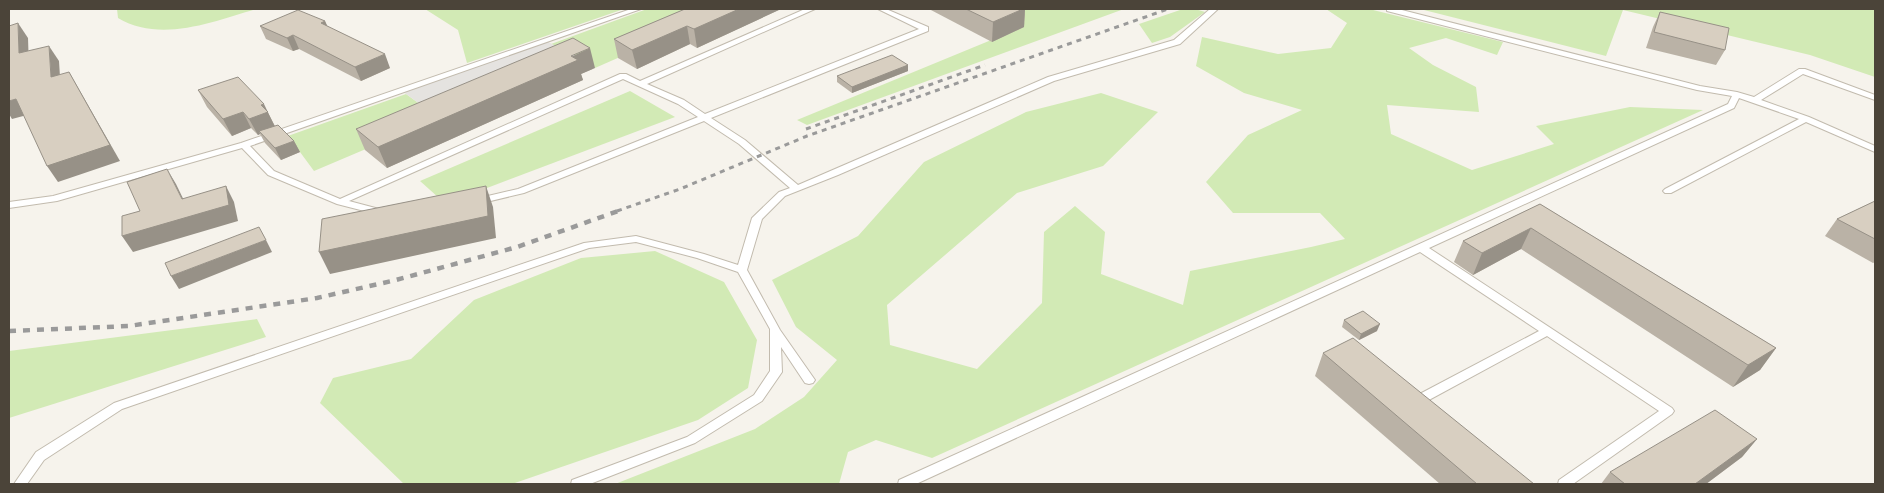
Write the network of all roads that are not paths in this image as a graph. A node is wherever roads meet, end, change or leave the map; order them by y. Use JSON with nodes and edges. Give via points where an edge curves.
{"nodes":[{"id":1,"x":637,"y":9,"type":"edge"},
{"id":2,"x":811,"y":9,"type":"edge"},
{"id":3,"x":881,"y":9,"type":"edge"},
{"id":4,"x":1214,"y":9,"type":"edge"},
{"id":5,"x":1390,"y":9,"type":"edge"},
{"id":6,"x":640,"y":84,"type":"junction"},
{"id":7,"x":1737,"y":94,"type":"junction"},
{"id":8,"x":1875,"y":98,"type":"edge"},
{"id":9,"x":1754,"y":100,"type":"junction"},
{"id":10,"x":704,"y":117,"type":"junction"},
{"id":11,"x":1806,"y":119,"type":"junction"},
{"id":12,"x":244,"y":146,"type":"junction"},
{"id":13,"x":1875,"y":148,"type":"edge"},
{"id":14,"x":796,"y":188,"type":"junction"},
{"id":15,"x":1668,"y":190,"type":"dead end"},
{"id":16,"x":340,"y":202,"type":"junction"},
{"id":17,"x":473,"y":202,"type":"edge"},
{"id":18,"x":9,"y":205,"type":"edge"},
{"id":19,"x":391,"y":212,"type":"edge"},
{"id":20,"x":1422,"y":248,"type":"junction"},
{"id":21,"x":742,"y":270,"type":"junction"},
{"id":22,"x":775,"y":329,"type":"junction"},
{"id":23,"x":1548,"y":331,"type":"junction"},
{"id":24,"x":809,"y":380,"type":"dead end"},
{"id":25,"x":1433,"y":412,"type":"edge"},
{"id":26,"x":20,"y":484,"type":"edge"},
{"id":27,"x":577,"y":484,"type":"edge"},
{"id":28,"x":904,"y":484,"type":"edge"},
{"id":29,"x":1564,"y":484,"type":"edge"}],
"edges":[{"from":1,"to":12,"type":"lane"},
{"from":2,"to":6,"type":"lane"},
{"from":3,"to":10,"type":"lane","via":[[925,29]]},
{"from":4,"to":14,"type":"lane","via":[[1177,42],[1051,79]]},
{"from":5,"to":7,"type":"lane","via":[[1700,88]]},
{"from":6,"to":10,"type":"lane","via":[[681,102]]},
{"from":6,"to":16,"type":"lane","via":[[623,76]]},
{"from":7,"to":9,"type":"lane"},
{"from":7,"to":20,"type":"lane","via":[[1731,106]]},
{"from":8,"to":9,"type":"lane","via":[[1802,72]]},
{"from":9,"to":11,"type":"lane"},
{"from":10,"to":14,"type":"lane","via":[[742,142]]},
{"from":10,"to":17,"type":"lane","via":[[521,191]]},
{"from":11,"to":13,"type":"lane"},
{"from":11,"to":15,"type":"lane"},
{"from":12,"to":16,"type":"lane","via":[[271,173]]},
{"from":12,"to":18,"type":"lane","via":[[54,199]]},
{"from":14,"to":21,"type":"lane","via":[[782,194],[757,218]]},
{"from":16,"to":19,"type":"lane","via":[[373,212]]},
{"from":20,"to":23,"type":"lane"},
{"from":20,"to":28,"type":"lane"},
{"from":21,"to":22,"type":"lane"},
{"from":21,"to":26,"type":"lane","via":[[636,239],[588,244],[118,406],[40,456]]},
{"from":22,"to":24,"type":"lane"},
{"from":22,"to":27,"type":"lane","via":[[776,372],[758,398],[691,440]]},
{"from":23,"to":25,"type":"lane","via":[[1418,400]]},
{"from":23,"to":29,"type":"lane","via":[[1668,411]]}]}
